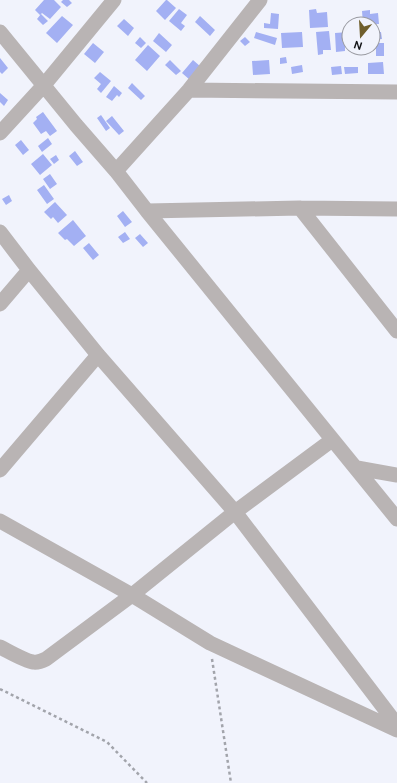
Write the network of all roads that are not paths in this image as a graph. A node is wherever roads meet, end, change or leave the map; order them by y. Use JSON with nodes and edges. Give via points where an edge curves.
{"nodes":[{"id":1,"x":114,"y":0,"type":"edge"},
{"id":2,"x":260,"y":0,"type":"edge"},
{"id":3,"x":0,"y":32,"type":"edge"},
{"id":4,"x":44,"y":85,"type":"junction"},
{"id":5,"x":189,"y":90,"type":"junction"},
{"id":6,"x":397,"y":92,"type":"edge"},
{"id":7,"x":0,"y":133,"type":"edge"},
{"id":8,"x":116,"y":171,"type":"junction"},
{"id":9,"x":300,"y":208,"type":"junction"},
{"id":10,"x":397,"y":208,"type":"edge"},
{"id":11,"x":147,"y":211,"type":"junction"},
{"id":12,"x":0,"y":232,"type":"edge"},
{"id":13,"x":29,"y":270,"type":"junction"},
{"id":14,"x":0,"y":304,"type":"edge"},
{"id":15,"x":397,"y":331,"type":"edge"},
{"id":16,"x":98,"y":356,"type":"junction"},
{"id":17,"x":332,"y":440,"type":"junction"},
{"id":18,"x":356,"y":468,"type":"junction"},
{"id":19,"x":0,"y":470,"type":"edge"},
{"id":20,"x":397,"y":475,"type":"edge"},
{"id":21,"x":235,"y":512,"type":"junction"},
{"id":22,"x":397,"y":519,"type":"edge"},
{"id":23,"x":0,"y":521,"type":"edge"},
{"id":24,"x":132,"y":595,"type":"junction"},
{"id":25,"x":0,"y":647,"type":"edge"},
{"id":26,"x":397,"y":725,"type":"edge"},
{"id":27,"x":397,"y":730,"type":"edge"}],
"edges":[{"from":1,"to":4,"type":"street"},
{"from":2,"to":5,"type":"street"},
{"from":3,"to":4,"type":"street"},
{"from":4,"to":7,"type":"street"},
{"from":4,"to":8,"type":"street"},
{"from":5,"to":6,"type":"street"},
{"from":5,"to":8,"type":"street"},
{"from":8,"to":11,"type":"street"},
{"from":9,"to":10,"type":"street"},
{"from":9,"to":11,"type":"street"},
{"from":9,"to":15,"type":"street"},
{"from":11,"to":17,"type":"street"},
{"from":12,"to":13,"type":"street"},
{"from":13,"to":14,"type":"street"},
{"from":13,"to":16,"type":"street"},
{"from":16,"to":19,"type":"street"},
{"from":16,"to":21,"type":"street"},
{"from":17,"to":18,"type":"street"},
{"from":17,"to":21,"type":"street"},
{"from":18,"to":20,"type":"street"},
{"from":18,"to":22,"type":"street"},
{"from":21,"to":24,"type":"street"},
{"from":21,"to":26,"type":"street"},
{"from":23,"to":24,"type":"street"},
{"from":24,"to":25,"type":"street","via":[[46,660],[28,661]]},
{"from":24,"to":27,"type":"street","via":[[210,643]]}]}
